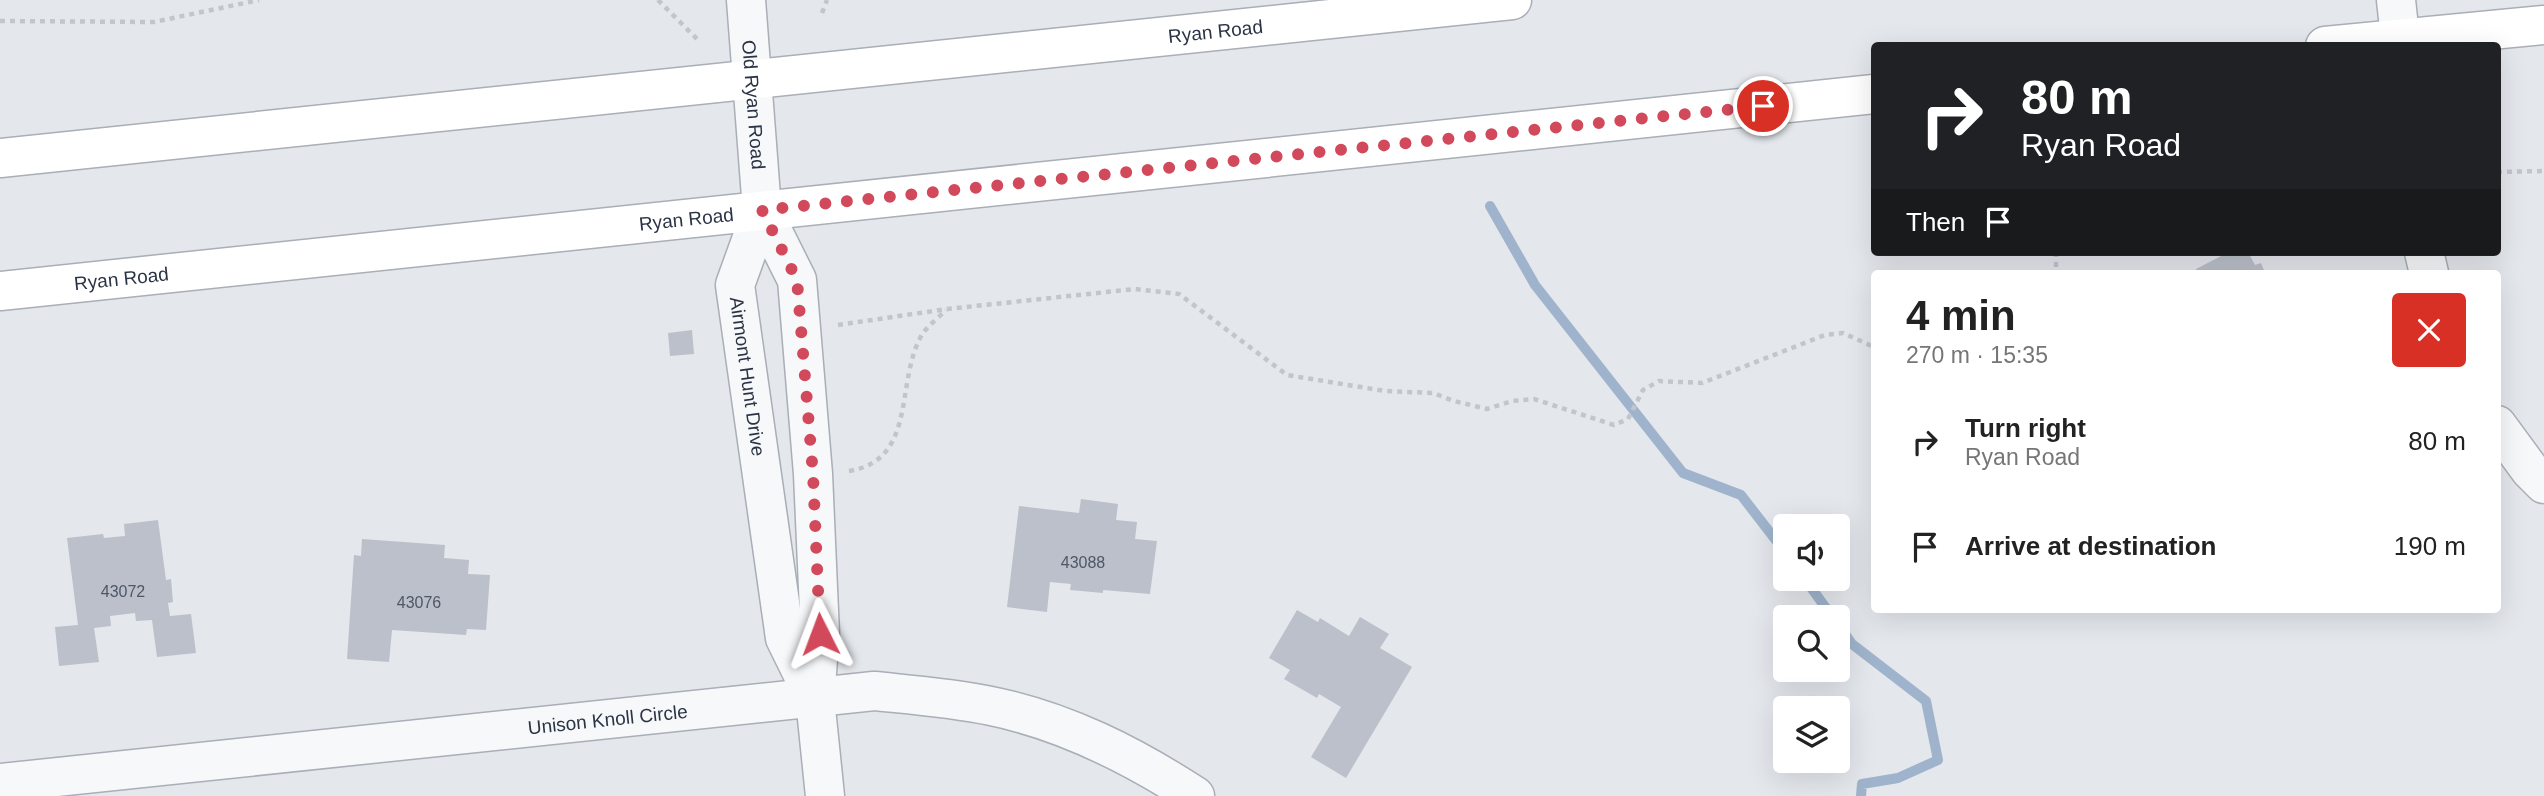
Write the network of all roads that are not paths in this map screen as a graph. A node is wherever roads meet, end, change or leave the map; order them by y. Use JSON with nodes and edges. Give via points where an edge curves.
{"nodes":[{"id":1,"x":746,"y":0,"type":"edge"},
{"id":2,"x":1512,"y":0,"type":"edge"},
{"id":3,"x":2396,"y":0,"type":"edge"},
{"id":4,"x":2544,"y":25,"type":"edge"},
{"id":5,"x":2400,"y":41,"type":"edge"},
{"id":6,"x":753,"y":78,"type":"junction"},
{"id":7,"x":1871,"y":94,"type":"edge"},
{"id":8,"x":0,"y":158,"type":"edge"},
{"id":9,"x":762,"y":210,"type":"junction"},
{"id":10,"x":0,"y":291,"type":"edge"},
{"id":11,"x":2501,"y":430,"type":"edge"},
{"id":12,"x":2544,"y":484,"type":"edge"},
{"id":13,"x":815,"y":699,"type":"junction"},
{"id":14,"x":17,"y":787,"type":"edge"},
{"id":15,"x":825,"y":796,"type":"edge"},
{"id":16,"x":1195,"y":796,"type":"edge"}],
"edges":[{"from":1,"to":6,"type":"street","name":"Old Ryan Road"},
{"from":2,"to":6,"type":"main road","name":"Ryan Road"},
{"from":3,"to":5,"type":"street"},
{"from":4,"to":5,"type":"main road"},
{"from":6,"to":8,"type":"main road","name":"Ryan Road"},
{"from":6,"to":9,"type":"street","name":"Old Ryan Road"},
{"from":7,"to":9,"type":"main road","name":"Ryan Road"},
{"from":9,"to":10,"type":"main road","name":"Ryan Road"},
{"from":9,"to":13,"type":"street","name":"Airmont Hunt Drive","via":[[797,280],[820,634]]},
{"from":9,"to":13,"type":"street","name":"Airmont Hunt Drive","via":[[736,285],[785,638]]},
{"from":11,"to":12,"type":"street"},
{"from":13,"to":14,"type":"street","name":"Unison Knoll Circle"},
{"from":13,"to":15,"type":"street","name":"Airmont Hunt Drive"},
{"from":13,"to":16,"type":"street","name":"Unison Knoll Circle","via":[[874,691],[992,706],[1105,744]]}]}
